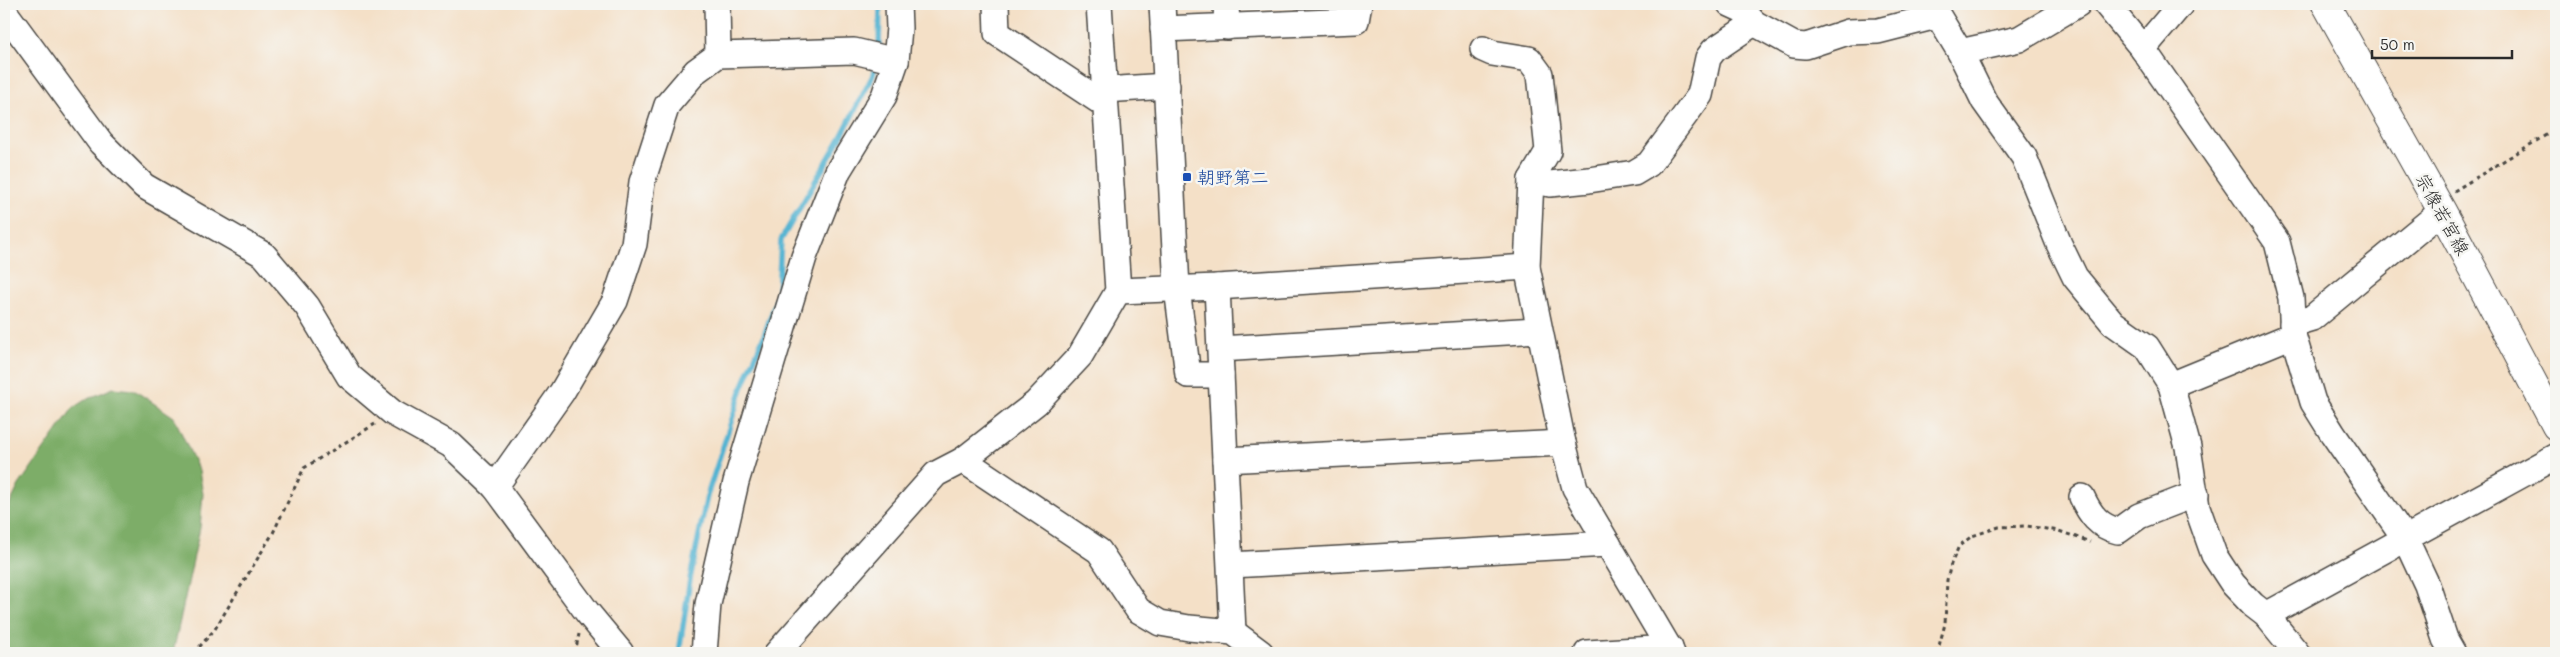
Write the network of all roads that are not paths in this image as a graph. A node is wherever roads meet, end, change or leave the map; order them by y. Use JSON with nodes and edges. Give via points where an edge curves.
{"nodes":[{"id":1,"x":717,"y":4,"type":"edge"},
{"id":2,"x":898,"y":4,"type":"edge"},
{"id":3,"x":996,"y":4,"type":"edge"},
{"id":4,"x":1099,"y":4,"type":"edge"},
{"id":5,"x":1162,"y":4,"type":"edge"},
{"id":6,"x":1359,"y":4,"type":"edge"},
{"id":7,"x":1730,"y":4,"type":"edge"},
{"id":8,"x":2078,"y":4,"type":"edge"},
{"id":9,"x":2106,"y":4,"type":"edge"},
{"id":10,"x":2181,"y":4,"type":"edge"},
{"id":11,"x":2326,"y":4,"type":"edge"},
{"id":12,"x":1934,"y":10,"type":"edge"},
{"id":13,"x":4,"y":11,"type":"edge"},
{"id":14,"x":1286,"y":14,"type":"edge"},
{"id":15,"x":1227,"y":15,"type":"edge"},
{"id":16,"x":1754,"y":23,"type":"junction"},
{"id":17,"x":1164,"y":30,"type":"junction"},
{"id":18,"x":1483,"y":49,"type":"dead end"},
{"id":19,"x":2143,"y":49,"type":"junction"},
{"id":20,"x":1960,"y":52,"type":"junction"},
{"id":21,"x":718,"y":56,"type":"junction"},
{"id":22,"x":896,"y":61,"type":"junction"},
{"id":23,"x":1167,"y":86,"type":"junction"},
{"id":24,"x":1104,"y":97,"type":"junction"},
{"id":25,"x":1531,"y":180,"type":"junction"},
{"id":26,"x":2439,"y":206,"type":"junction"},
{"id":27,"x":1527,"y":267,"type":"junction"},
{"id":28,"x":1217,"y":287,"type":"junction"},
{"id":29,"x":1177,"y":288,"type":"junction"},
{"id":30,"x":1118,"y":291,"type":"junction"},
{"id":31,"x":2292,"y":329,"type":"junction"},
{"id":32,"x":1538,"y":330,"type":"junction"},
{"id":33,"x":1220,"y":348,"type":"junction"},
{"id":34,"x":1221,"y":374,"type":"junction"},
{"id":35,"x":2171,"y":385,"type":"junction"},
{"id":36,"x":2556,"y":426,"type":"edge"},
{"id":37,"x":1563,"y":443,"type":"junction"},
{"id":38,"x":2556,"y":456,"type":"edge"},
{"id":39,"x":963,"y":460,"type":"junction"},
{"id":40,"x":1225,"y":460,"type":"junction"},
{"id":41,"x":495,"y":487,"type":"junction"},
{"id":42,"x":2196,"y":494,"type":"junction"},
{"id":43,"x":2082,"y":497,"type":"dead end"},
{"id":44,"x":2406,"y":540,"type":"junction"},
{"id":45,"x":1608,"y":544,"type":"junction"},
{"id":46,"x":1231,"y":565,"type":"junction"},
{"id":47,"x":2266,"y":615,"type":"junction"},
{"id":48,"x":1233,"y":632,"type":"junction"},
{"id":49,"x":1671,"y":651,"type":"edge"},
{"id":50,"x":621,"y":653,"type":"edge"},
{"id":51,"x":704,"y":653,"type":"edge"},
{"id":52,"x":777,"y":653,"type":"edge"},
{"id":53,"x":1261,"y":653,"type":"edge"},
{"id":54,"x":1587,"y":653,"type":"edge"},
{"id":55,"x":2297,"y":653,"type":"edge"},
{"id":56,"x":2453,"y":653,"type":"edge"}],
"edges":[{"from":1,"to":21,"type":"street"},
{"from":2,"to":22,"type":"street"},
{"from":3,"to":24,"type":"street","via":[[997,34]]},
{"from":4,"to":24,"type":"street"},
{"from":5,"to":17,"type":"street"},
{"from":6,"to":14,"type":"street","via":[[1356,21]]},
{"from":7,"to":16,"type":"street","via":[[1743,10]]},
{"from":8,"to":20,"type":"street","via":[[2019,39]]},
{"from":9,"to":19,"type":"street"},
{"from":10,"to":19,"type":"street"},
{"from":11,"to":26,"type":"main road","name":"宗像若宮線"},
{"from":12,"to":16,"type":"street","via":[[1878,31],[1848,32],[1806,46],[1794,45]]},
{"from":12,"to":20,"type":"street"},
{"from":13,"to":41,"type":"street","via":[[101,143],[144,186],[264,255],[307,306],[349,376],[393,413],[450,444]]},
{"from":14,"to":15,"type":"street"},
{"from":15,"to":17,"type":"street"},
{"from":16,"to":25,"type":"street","via":[[1714,50],[1708,58],[1700,94],[1649,164],[1634,173],[1590,180],[1550,184]]},
{"from":17,"to":23,"type":"street"},
{"from":18,"to":25,"type":"street","via":[[1530,59],[1540,74],[1548,151]]},
{"from":19,"to":31,"type":"street","via":[[2277,242],[2291,298]]},
{"from":20,"to":35,"type":"street","via":[[1984,101],[2024,157],[2075,277],[2113,322],[2147,347]]},
{"from":21,"to":22,"type":"street","via":[[854,50]]},
{"from":21,"to":41,"type":"street","via":[[696,71],[667,105],[642,182],[634,244],[614,300],[562,392]]},
{"from":22,"to":51,"type":"street","via":[[884,96],[838,171],[804,256],[736,482],[708,604]]},
{"from":23,"to":24,"type":"street"},
{"from":23,"to":29,"type":"street"},
{"from":24,"to":30,"type":"street"},
{"from":25,"to":27,"type":"street"},
{"from":26,"to":31,"type":"street","via":[[2312,318]]},
{"from":26,"to":36,"type":"main road","name":"宗像若宮線"},
{"from":27,"to":28,"type":"street"},
{"from":27,"to":32,"type":"street"},
{"from":28,"to":29,"type":"street"},
{"from":28,"to":33,"type":"street"},
{"from":29,"to":30,"type":"street"},
{"from":29,"to":34,"type":"street","via":[[1188,374]]},
{"from":30,"to":39,"type":"street","via":[[1080,356],[1036,403]]},
{"from":31,"to":35,"type":"street"},
{"from":31,"to":44,"type":"street","via":[[2313,402]]},
{"from":32,"to":33,"type":"street"},
{"from":32,"to":37,"type":"street"},
{"from":33,"to":34,"type":"street"},
{"from":34,"to":40,"type":"street"},
{"from":35,"to":42,"type":"street","via":[[2188,447]]},
{"from":37,"to":40,"type":"street"},
{"from":37,"to":45,"type":"street","via":[[1575,488]]},
{"from":38,"to":44,"type":"street"},
{"from":39,"to":48,"type":"street","via":[[1099,551],[1138,610],[1160,623]]},
{"from":39,"to":52,"type":"street","via":[[936,474]]},
{"from":40,"to":46,"type":"street"},
{"from":41,"to":50,"type":"street"},
{"from":42,"to":43,"type":"street","via":[[2139,516],[2118,531],[2091,516]]},
{"from":42,"to":47,"type":"street","via":[[2214,556],[2233,584]]},
{"from":44,"to":47,"type":"street"},
{"from":44,"to":56,"type":"street"},
{"from":45,"to":46,"type":"street"},
{"from":45,"to":49,"type":"street"},
{"from":46,"to":48,"type":"street"},
{"from":47,"to":55,"type":"street"},
{"from":48,"to":53,"type":"street"},
{"from":49,"to":54,"type":"street"}]}
